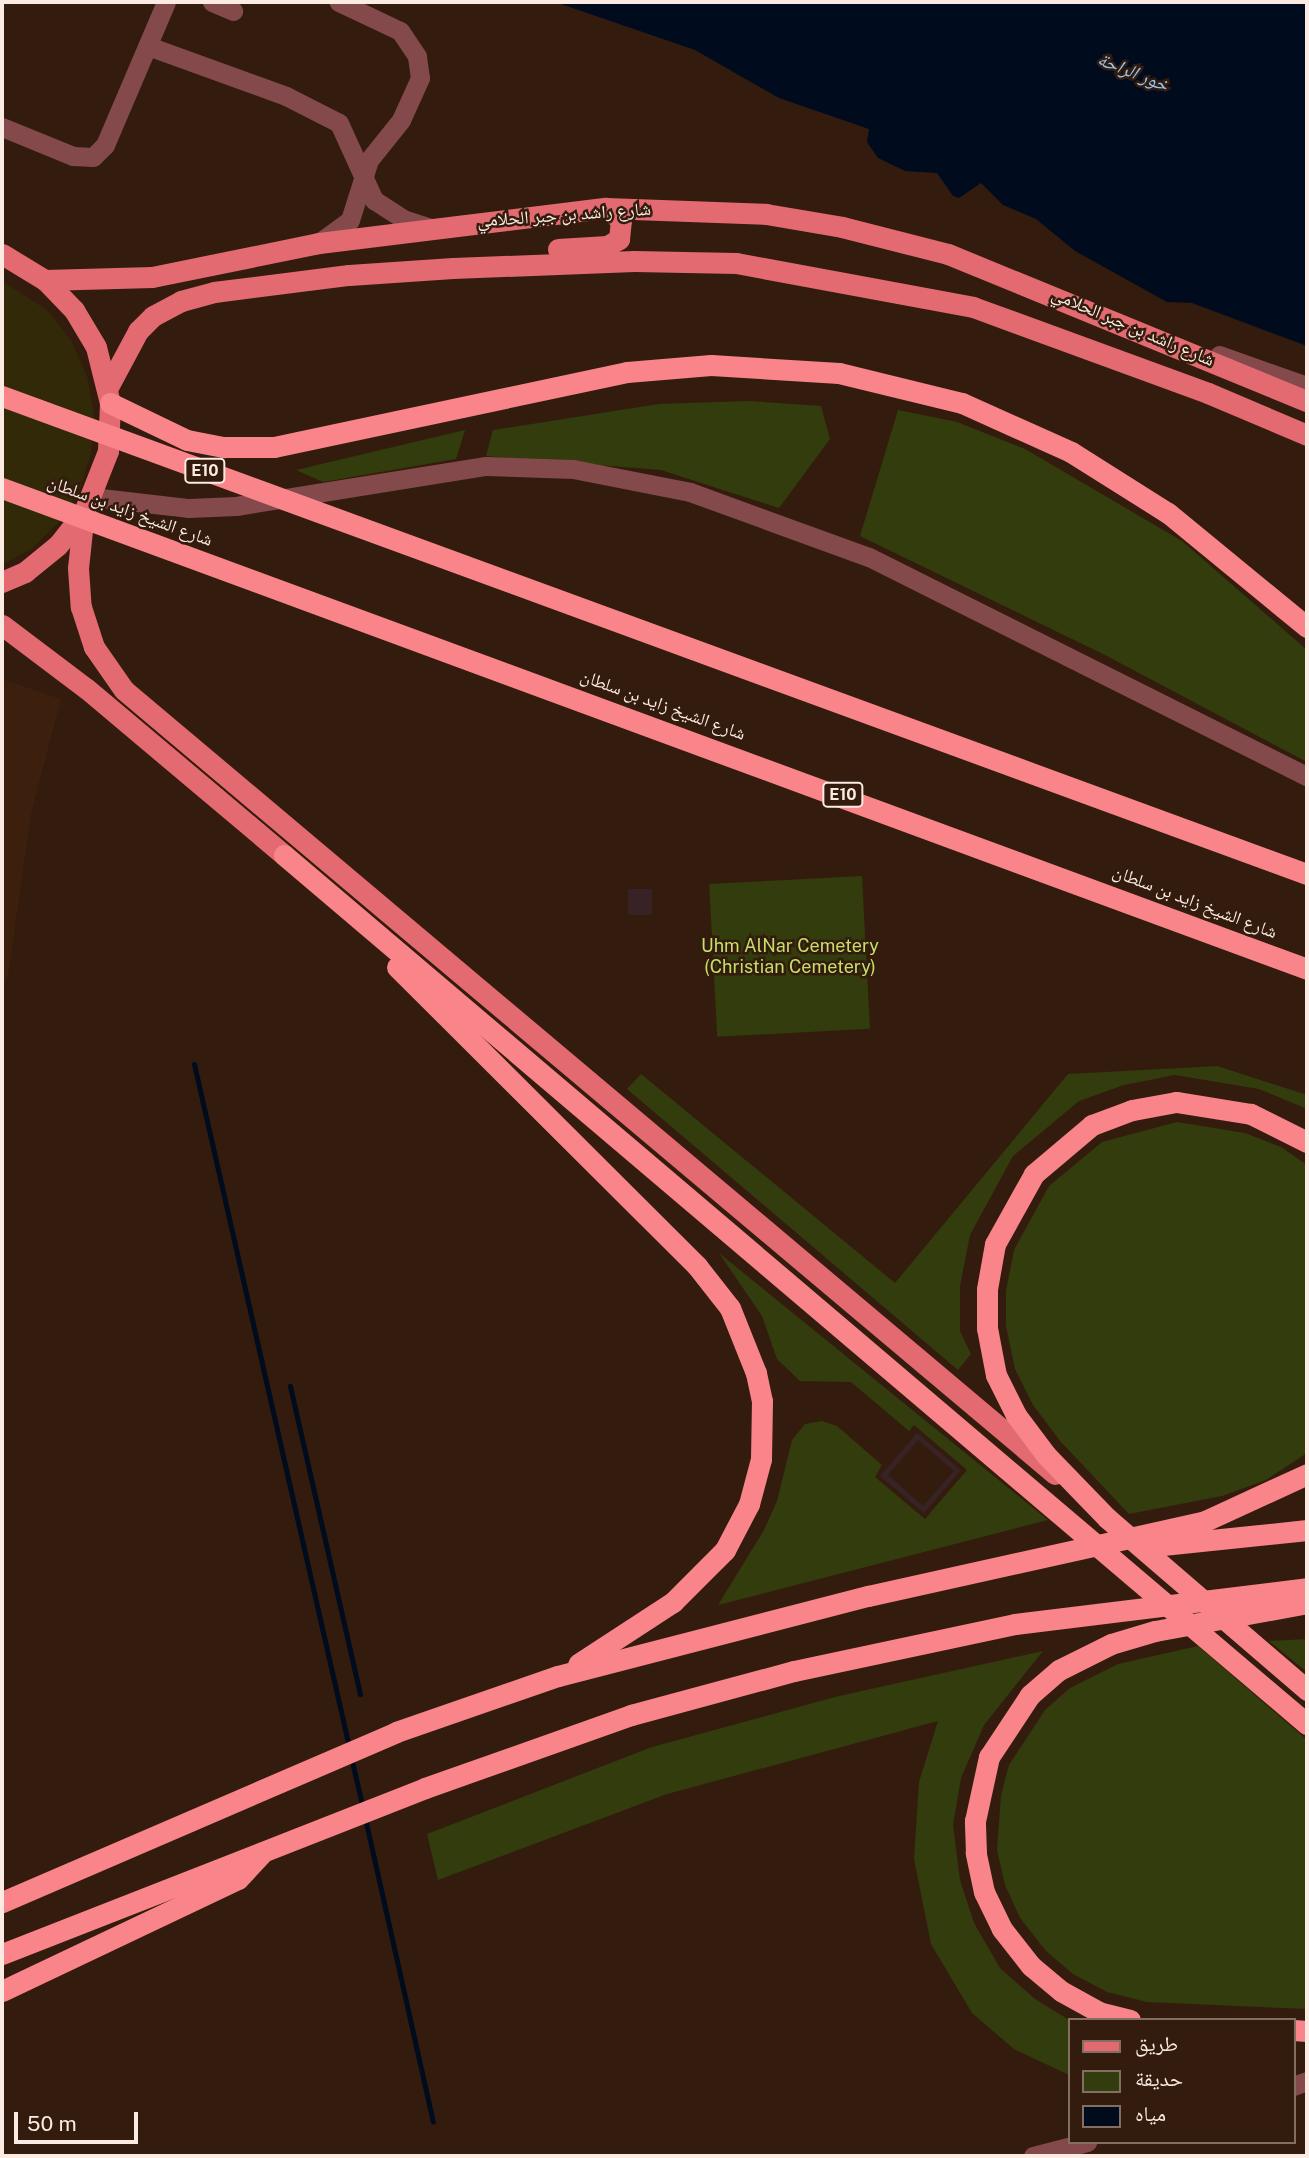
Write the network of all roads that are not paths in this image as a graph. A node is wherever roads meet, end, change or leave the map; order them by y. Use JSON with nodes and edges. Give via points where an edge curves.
{"nodes":[{"id":1,"x":166,"y":2,"type":"edge"},
{"id":2,"x":212,"y":2,"type":"edge"},
{"id":3,"x":339,"y":2,"type":"edge"},
{"id":4,"x":233,"y":10,"type":"dead end"},
{"id":5,"x":148,"y":46,"type":"junction"},
{"id":6,"x":2,"y":127,"type":"edge"},
{"id":7,"x":363,"y":182,"type":"junction"},
{"id":8,"x":606,"y":208,"type":"junction"},
{"id":9,"x":428,"y":227,"type":"junction"},
{"id":10,"x":318,"y":243,"type":"junction"},
{"id":11,"x":2,"y":254,"type":"edge"},
{"id":12,"x":453,"y":268,"type":"junction"},
{"id":13,"x":45,"y":280,"type":"junction"},
{"id":14,"x":1111,"y":318,"type":"junction"},
{"id":15,"x":1307,"y":386,"type":"edge"},
{"id":16,"x":109,"y":395,"type":"junction"},
{"id":17,"x":2,"y":396,"type":"edge"},
{"id":18,"x":1307,"y":401,"type":"edge"},
{"id":19,"x":1307,"y":435,"type":"edge"},
{"id":20,"x":2,"y":488,"type":"edge"},
{"id":21,"x":88,"y":505,"type":"junction"},
{"id":22,"x":2,"y":582,"type":"edge"},
{"id":23,"x":2,"y":625,"type":"edge"},
{"id":24,"x":1307,"y":627,"type":"edge"},
{"id":25,"x":1307,"y":776,"type":"edge"},
{"id":26,"x":284,"y":855,"type":"junction"},
{"id":27,"x":1307,"y":874,"type":"edge"},
{"id":28,"x":1307,"y":969,"type":"edge"},
{"id":29,"x":1307,"y":1142,"type":"edge"},
{"id":30,"x":1307,"y":1474,"type":"edge"},
{"id":31,"x":1107,"y":1518,"type":"junction"},
{"id":32,"x":1307,"y":1530,"type":"edge"},
{"id":33,"x":1065,"y":1554,"type":"junction"},
{"id":34,"x":1307,"y":1588,"type":"edge"},
{"id":35,"x":1258,"y":1602,"type":"junction"},
{"id":36,"x":1307,"y":1603,"type":"edge"},
{"id":37,"x":558,"y":1676,"type":"junction"},
{"id":38,"x":1307,"y":1689,"type":"edge"},
{"id":39,"x":1307,"y":1724,"type":"edge"},
{"id":40,"x":174,"y":1827,"type":"junction"},
{"id":41,"x":265,"y":1850,"type":"junction"},
{"id":42,"x":2,"y":1889,"type":"edge"},
{"id":43,"x":2,"y":1902,"type":"edge"},
{"id":44,"x":2,"y":1954,"type":"edge"},
{"id":45,"x":2,"y":1992,"type":"edge"},
{"id":46,"x":1125,"y":2018,"type":"edge"},
{"id":47,"x":1079,"y":2144,"type":"edge"},
{"id":48,"x":1033,"y":2156,"type":"edge"}],
"edges":[{"from":1,"to":5,"type":"street"},
{"from":2,"to":4,"type":"street"},
{"from":3,"to":7,"type":"street","via":[[400,31],[417,56],[420,78],[414,97],[369,160]]},
{"from":5,"to":6,"type":"street","via":[[105,145],[93,157],[73,156]]},
{"from":5,"to":7,"type":"street","via":[[328,117],[347,135]]},
{"from":7,"to":9,"type":"street","via":[[386,210]]},
{"from":7,"to":10,"type":"street","via":[[350,220]]},
{"from":8,"to":9,"type":"main road","name":"شارع راشد بن جبر الحلامي"},
{"from":8,"to":12,"type":"main road","via":[[621,220],[623,230],[607,246],[518,252]]},
{"from":8,"to":14,"type":"main road","name":"شارع راشد بن جبر الحلامي","via":[[728,211],[842,227],[948,254]]},
{"from":9,"to":10,"type":"main road","name":"شارع راشد بن جبر الحلامي"},
{"from":10,"to":13,"type":"main road","name":"شارع راشد بن جبر الحلامي","via":[[152,277]]},
{"from":11,"to":13,"type":"main road"},
{"from":12,"to":16,"type":"main road","name":"شارع راشد بن جبر الحلامي","via":[[349,275],[214,292],[181,301],[138,331]]},
{"from":12,"to":19,"type":"main road","name":"شارع راشد بن جبر الحلامي","via":[[724,263],[827,277],[986,312]]},
{"from":13,"to":16,"type":"main road","via":[[80,319],[96,347]]},
{"from":14,"to":15,"type":"street"},
{"from":14,"to":18,"type":"main road","name":"شارع راشد بن جبر الحلامي"},
{"from":16,"to":21,"type":"main road","via":[[108,451]]},
{"from":16,"to":24,"type":"highway","via":[[187,440],[224,447],[274,447],[627,372],[711,365],[839,373],[962,403],[1071,452],[1168,513]]},
{"from":17,"to":27,"type":"highway","number":"E10"},
{"from":20,"to":28,"type":"highway","name":"شارع الشيخ زايد بن سلطان","number":"E10"},
{"from":21,"to":22,"type":"main road","via":[[58,545],[25,572]]},
{"from":21,"to":25,"type":"street","via":[[236,506],[486,466],[573,469],[690,492],[869,557]]},
{"from":21,"to":31,"type":"main road","via":[[78,568],[81,607],[94,647],[124,690]]},
{"from":23,"to":26,"type":"main road","via":[[66,672]]},
{"from":26,"to":37,"type":"highway","via":[[697,1266],[730,1308],[750,1353],[762,1401],[764,1437],[756,1482],[740,1526],[707,1572],[673,1602]]},
{"from":26,"to":39,"type":"highway"},
{"from":29,"to":31,"type":"highway","via":[[1251,1114],[1212,1105],[1176,1102],[1132,1110],[1093,1125],[1059,1150],[1034,1174],[1013,1206],[995,1244],[987,1289],[987,1328],[996,1375],[1016,1415],[1046,1455]]},
{"from":30,"to":33,"type":"highway","via":[[1205,1521]]},
{"from":31,"to":38,"type":"highway"},
{"from":32,"to":33,"type":"highway"},
{"from":33,"to":37,"type":"highway","via":[[868,1596]]},
{"from":34,"to":35,"type":"highway"},
{"from":35,"to":36,"type":"highway"},
{"from":35,"to":41,"type":"highway","via":[[1132,1606],[1015,1624],[794,1671],[631,1715]]},
{"from":35,"to":46,"type":"highway","via":[[1111,1644],[1059,1670],[1030,1695],[989,1757],[975,1821],[976,1853],[985,1892],[1002,1929],[1031,1966],[1080,2001]]},
{"from":37,"to":40,"type":"highway","via":[[396,1732]]},
{"from":40,"to":42,"type":"highway"},
{"from":40,"to":43,"type":"highway"},
{"from":41,"to":44,"type":"highway"},
{"from":41,"to":45,"type":"highway","via":[[238,1880]]},
{"from":47,"to":48,"type":"street"}]}
